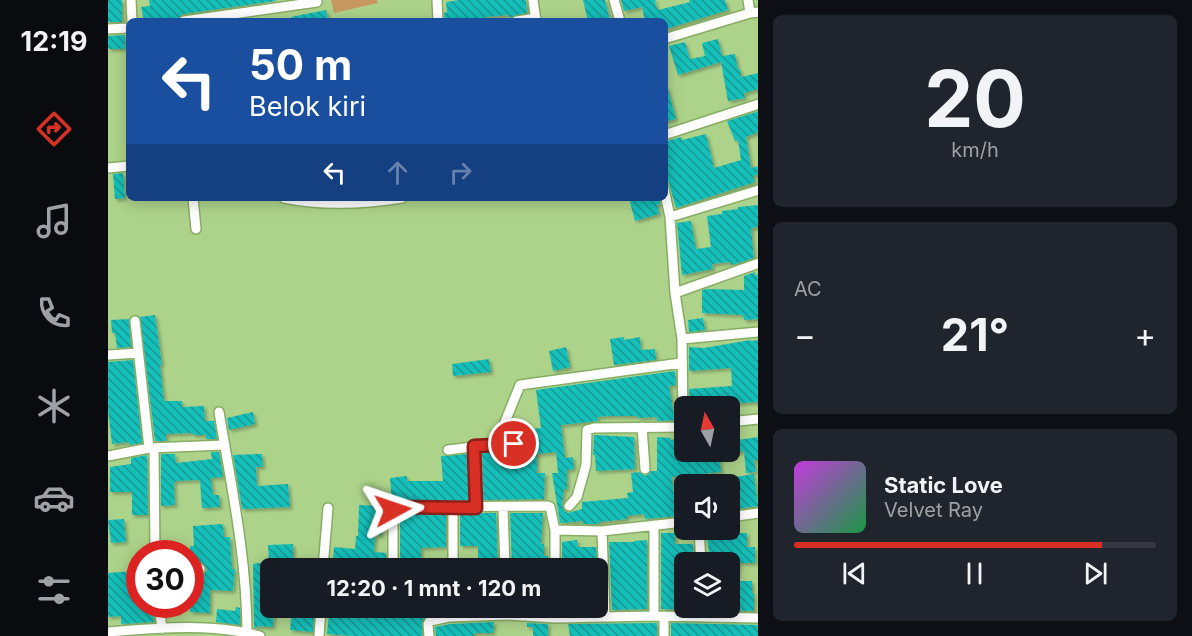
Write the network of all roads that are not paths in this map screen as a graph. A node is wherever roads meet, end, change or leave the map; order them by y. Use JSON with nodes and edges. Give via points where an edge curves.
{"nodes":[{"id":1,"x":131,"y":0,"type":"edge"},
{"id":2,"x":437,"y":0,"type":"edge"},
{"id":3,"x":533,"y":0,"type":"edge"},
{"id":4,"x":614,"y":0,"type":"edge"},
{"id":5,"x":748,"y":0,"type":"edge"},
{"id":6,"x":317,"y":2,"type":"dead end"},
{"id":7,"x":754,"y":12,"type":"edge"},
{"id":8,"x":132,"y":18,"type":"edge"},
{"id":9,"x":205,"y":18,"type":"edge"},
{"id":10,"x":438,"y":18,"type":"edge"},
{"id":11,"x":536,"y":18,"type":"edge"},
{"id":12,"x":619,"y":18,"type":"edge"},
{"id":13,"x":126,"y":28,"type":"edge"},
{"id":14,"x":108,"y":29,"type":"edge"},
{"id":15,"x":668,"y":38,"type":"edge"},
{"id":16,"x":758,"y":104,"type":"edge"},
{"id":17,"x":668,"y":134,"type":"edge"},
{"id":18,"x":126,"y":166,"type":"edge"},
{"id":19,"x":108,"y":168,"type":"edge"},
{"id":20,"x":758,"y":190,"type":"edge"},
{"id":21,"x":193,"y":201,"type":"edge"},
{"id":22,"x":307,"y":201,"type":"edge"},
{"id":23,"x":383,"y":201,"type":"edge"},
{"id":24,"x":667,"y":201,"type":"edge"},
{"id":25,"x":670,"y":217,"type":"junction"},
{"id":26,"x":196,"y":229,"type":"dead end"},
{"id":27,"x":758,"y":263,"type":"edge"},
{"id":28,"x":675,"y":293,"type":"junction"},
{"id":29,"x":135,"y":321,"type":"dead end"},
{"id":30,"x":758,"y":332,"type":"edge"},
{"id":31,"x":682,"y":339,"type":"junction"},
{"id":32,"x":138,"y":353,"type":"junction"},
{"id":33,"x":108,"y":355,"type":"edge"},
{"id":34,"x":681,"y":363,"type":"junction"},
{"id":35,"x":683,"y":396,"type":"edge"},
{"id":36,"x":219,"y":412,"type":"dead end"},
{"id":37,"x":758,"y":419,"type":"edge"},
{"id":38,"x":740,"y":421,"type":"edge"},
{"id":39,"x":642,"y":427,"type":"junction"},
{"id":40,"x":674,"y":427,"type":"edge"},
{"id":41,"x":496,"y":444,"type":"junction"},
{"id":42,"x":532,"y":444,"type":"dead end"},
{"id":43,"x":225,"y":445,"type":"junction"},
{"id":44,"x":474,"y":446,"type":"junction"},
{"id":45,"x":151,"y":448,"type":"junction"},
{"id":46,"x":448,"y":450,"type":"dead end"},
{"id":47,"x":108,"y":456,"type":"edge"},
{"id":48,"x":645,"y":469,"type":"dead end"},
{"id":49,"x":569,"y":506,"type":"dead end"},
{"id":50,"x":328,"y":508,"type":"dead end"},
{"id":51,"x":453,"y":508,"type":"junction"},
{"id":52,"x":476,"y":508,"type":"junction"},
{"id":53,"x":503,"y":508,"type":"junction"},
{"id":54,"x":758,"y":513,"type":"edge"},
{"id":55,"x":740,"y":516,"type":"edge"},
{"id":56,"x":674,"y":523,"type":"edge"},
{"id":57,"x":654,"y":525,"type":"junction"},
{"id":58,"x":555,"y":530,"type":"junction"},
{"id":59,"x":602,"y":531,"type":"junction"},
{"id":60,"x":154,"y":540,"type":"edge"},
{"id":61,"x":324,"y":558,"type":"edge"},
{"id":62,"x":393,"y":558,"type":"edge"},
{"id":63,"x":453,"y":558,"type":"edge"},
{"id":64,"x":505,"y":558,"type":"edge"},
{"id":65,"x":555,"y":558,"type":"edge"},
{"id":66,"x":603,"y":558,"type":"edge"},
{"id":67,"x":654,"y":616,"type":"junction"},
{"id":68,"x":664,"y":616,"type":"junction"},
{"id":69,"x":674,"y":616,"type":"edge"},
{"id":70,"x":608,"y":617,"type":"edge"},
{"id":71,"x":161,"y":618,"type":"edge"},
{"id":72,"x":320,"y":618,"type":"edge"},
{"id":73,"x":444,"y":618,"type":"edge"},
{"id":74,"x":740,"y":618,"type":"edge"},
{"id":75,"x":758,"y":618,"type":"edge"},
{"id":76,"x":162,"y":629,"type":"junction"},
{"id":77,"x":108,"y":632,"type":"edge"},
{"id":78,"x":134,"y":633,"type":"edge"},
{"id":79,"x":247,"y":633,"type":"junction"},
{"id":80,"x":260,"y":636,"type":"edge"},
{"id":81,"x":319,"y":636,"type":"edge"},
{"id":82,"x":429,"y":636,"type":"edge"},
{"id":83,"x":664,"y":636,"type":"edge"}],
"edges":[{"from":1,"to":8,"type":"street"},
{"from":2,"to":10,"type":"street"},
{"from":3,"to":11,"type":"street"},
{"from":4,"to":12,"type":"street"},
{"from":5,"to":7,"type":"street"},
{"from":6,"to":9,"type":"street"},
{"from":7,"to":15,"type":"street"},
{"from":13,"to":14,"type":"street"},
{"from":16,"to":17,"type":"street"},
{"from":18,"to":19,"type":"street"},
{"from":20,"to":25,"type":"street"},
{"from":21,"to":26,"type":"street"},
{"from":22,"to":23,"type":"street"},
{"from":24,"to":25,"type":"street"},
{"from":25,"to":28,"type":"street"},
{"from":27,"to":28,"type":"street"},
{"from":28,"to":31,"type":"street"},
{"from":29,"to":32,"type":"street"},
{"from":30,"to":31,"type":"street"},
{"from":31,"to":34,"type":"street"},
{"from":32,"to":33,"type":"street"},
{"from":32,"to":45,"type":"street"},
{"from":34,"to":35,"type":"street"},
{"from":34,"to":41,"type":"street","via":[[520,385]]},
{"from":36,"to":43,"type":"street"},
{"from":37,"to":38,"type":"street"},
{"from":39,"to":40,"type":"street"},
{"from":39,"to":48,"type":"street"},
{"from":39,"to":49,"type":"street","via":[[587,430],[586,465],[577,497]]},
{"from":41,"to":42,"type":"street"},
{"from":41,"to":44,"type":"street"},
{"from":43,"to":45,"type":"street"},
{"from":43,"to":79,"type":"street","via":[[247,601]]},
{"from":44,"to":46,"type":"street"},
{"from":44,"to":52,"type":"street"},
{"from":45,"to":47,"type":"street"},
{"from":45,"to":60,"type":"street"},
{"from":50,"to":61,"type":"street"},
{"from":51,"to":52,"type":"street"},
{"from":51,"to":62,"type":"street","via":[[393,509]]},
{"from":51,"to":63,"type":"street"},
{"from":52,"to":53,"type":"street"},
{"from":53,"to":58,"type":"street","via":[[550,507]]},
{"from":53,"to":64,"type":"street"},
{"from":54,"to":55,"type":"street"},
{"from":56,"to":57,"type":"street"},
{"from":57,"to":59,"type":"street"},
{"from":57,"to":67,"type":"street"},
{"from":58,"to":59,"type":"street"},
{"from":58,"to":65,"type":"street"},
{"from":59,"to":66,"type":"street"},
{"from":67,"to":68,"type":"street"},
{"from":67,"to":70,"type":"street"},
{"from":68,"to":69,"type":"street"},
{"from":68,"to":83,"type":"street"},
{"from":71,"to":76,"type":"street"},
{"from":72,"to":81,"type":"street"},
{"from":73,"to":82,"type":"street","via":[[430,621]]},
{"from":74,"to":75,"type":"street"},
{"from":76,"to":78,"type":"street"},
{"from":76,"to":79,"type":"street","via":[[197,627]]},
{"from":77,"to":78,"type":"street"},
{"from":79,"to":80,"type":"street"}]}
